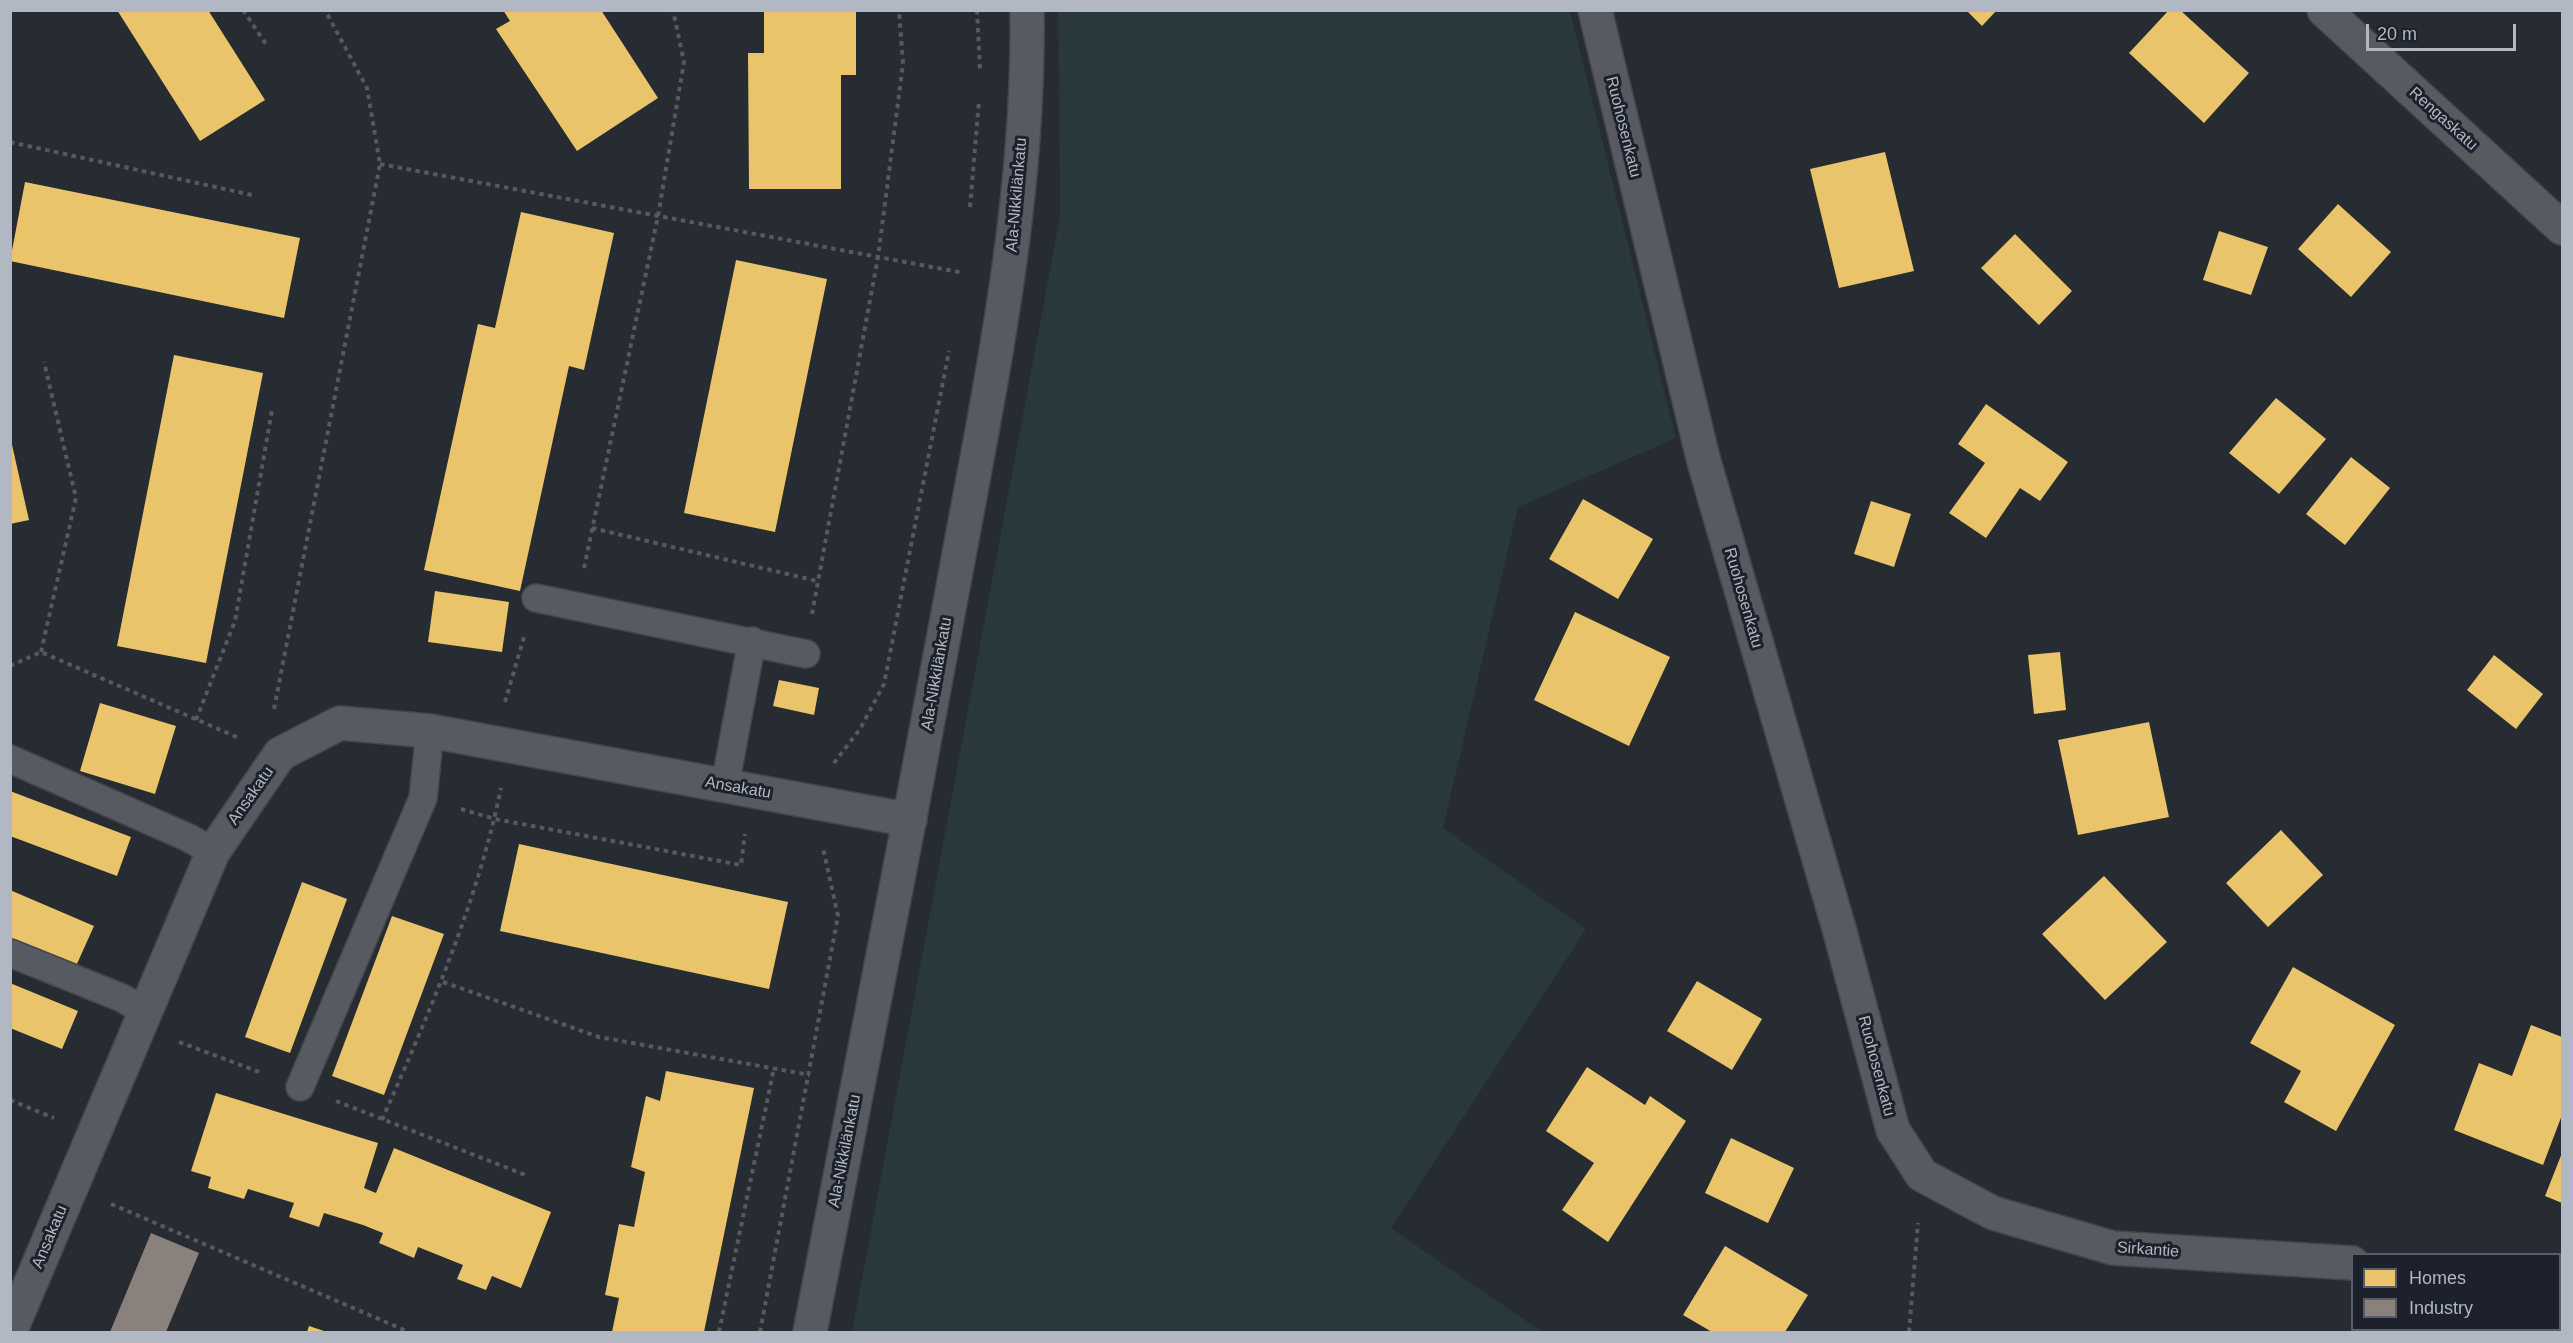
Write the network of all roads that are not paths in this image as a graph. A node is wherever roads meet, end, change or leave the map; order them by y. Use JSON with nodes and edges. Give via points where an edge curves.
{"nodes":[{"id":1,"x":1027,"y":10,"type":"edge"},
{"id":2,"x":1595,"y":10,"type":"edge"},
{"id":3,"x":2342,"y":17,"type":"edge"},
{"id":4,"x":2562,"y":228,"type":"edge"},
{"id":5,"x":536,"y":598,"type":"road end"},
{"id":6,"x":752,"y":641,"type":"junction"},
{"id":7,"x":806,"y":654,"type":"road end"},
{"id":8,"x":430,"y":730,"type":"junction"},
{"id":9,"x":10,"y":759,"type":"edge"},
{"id":10,"x":738,"y":788,"type":"junction"},
{"id":11,"x":910,"y":820,"type":"junction"},
{"id":12,"x":213,"y":852,"type":"junction"},
{"id":13,"x":10,"y":953,"type":"edge"},
{"id":14,"x":146,"y":1012,"type":"junction"},
{"id":15,"x":300,"y":1087,"type":"dead end"},
{"id":16,"x":1922,"y":1175,"type":"joint"},
{"id":17,"x":2351,"y":1263,"type":"edge"},
{"id":18,"x":10,"y":1332,"type":"edge"},
{"id":19,"x":810,"y":1332,"type":"edge"}],
"edges":[{"from":1,"to":11,"type":"street","name":"Ala-Nikkilänkatu","via":[[1028,74],[1010,276]]},
{"from":2,"to":16,"type":"street","name":"Ruohosenkatu","via":[[1703,458],[1893,1130]]},
{"from":3,"to":4,"type":"street","name":"Rengaskatu"},
{"from":5,"to":6,"type":"lane"},
{"from":6,"to":7,"type":"lane"},
{"from":6,"to":10,"type":"lane"},
{"from":8,"to":10,"type":"street","name":"Ansakatu"},
{"from":8,"to":12,"type":"street","name":"Ansakatu","via":[[340,723],[280,754]]},
{"from":8,"to":15,"type":"lane","via":[[423,798]]},
{"from":9,"to":12,"type":"lane"},
{"from":10,"to":11,"type":"street","name":"Ansakatu"},
{"from":11,"to":19,"type":"street","name":"Ala-Nikkilänkatu"},
{"from":12,"to":14,"type":"street","name":"Ansakatu"},
{"from":13,"to":14,"type":"lane","via":[[122,998]]},
{"from":14,"to":18,"type":"street","name":"Ansakatu"},
{"from":16,"to":17,"type":"street","name":"Sirkantie","via":[[1993,1213],[2113,1248]]}]}
